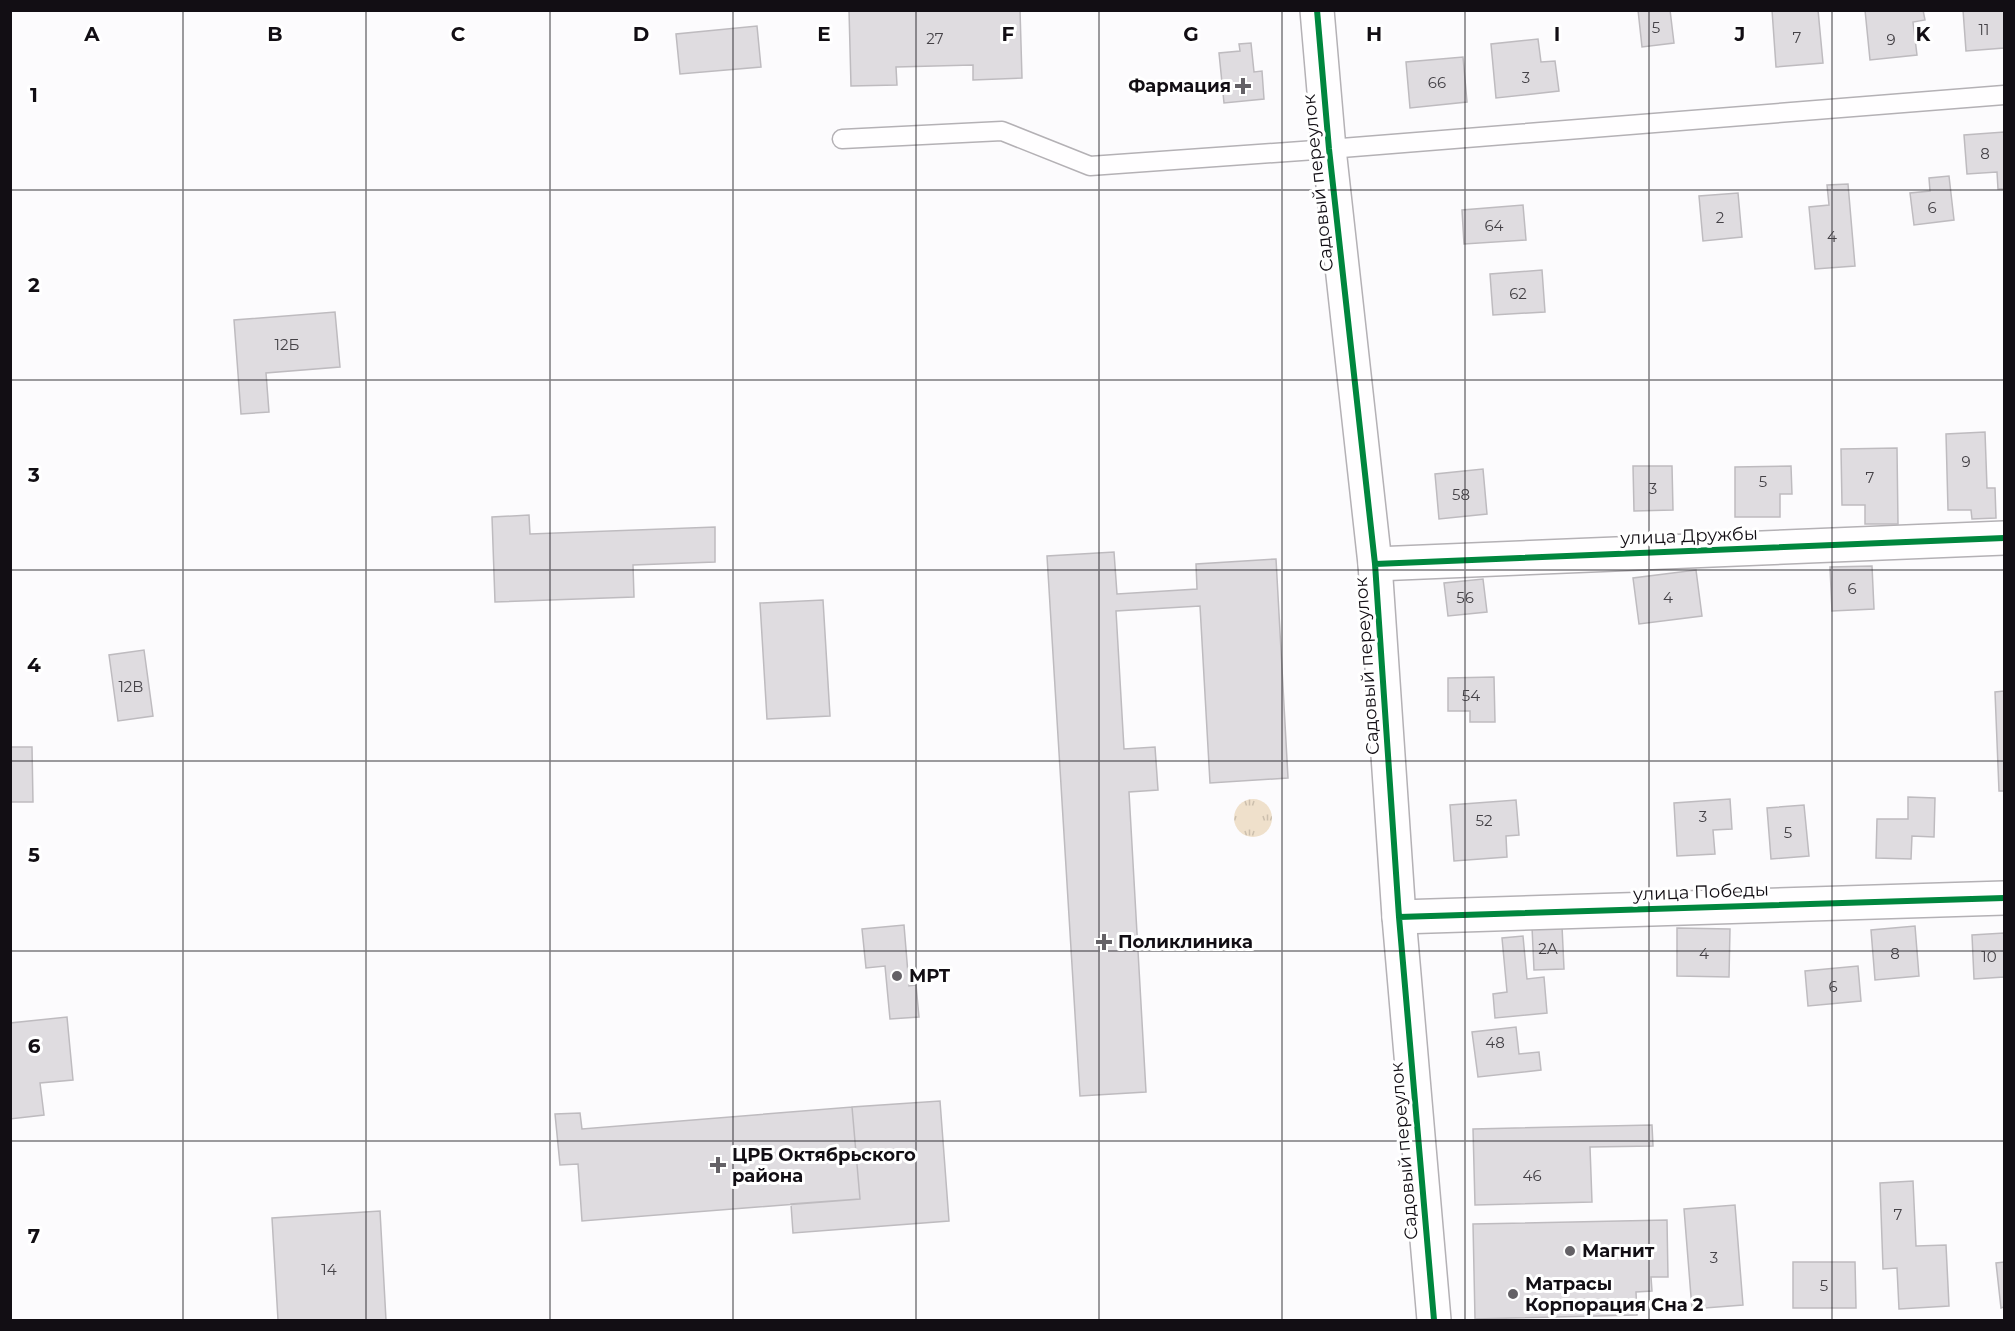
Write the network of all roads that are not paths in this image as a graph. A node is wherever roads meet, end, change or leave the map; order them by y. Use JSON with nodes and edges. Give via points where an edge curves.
{"nodes":[{"id":1,"x":1317,"y":10,"type":"edge"},
{"id":2,"x":2004,"y":95,"type":"edge"},
{"id":3,"x":842,"y":139,"type":"dead end"},
{"id":4,"x":1329,"y":149,"type":"junction"},
{"id":5,"x":2004,"y":538,"type":"edge"},
{"id":6,"x":1375,"y":564,"type":"junction"},
{"id":7,"x":2004,"y":898,"type":"edge"},
{"id":8,"x":1398,"y":917,"type":"junction"},
{"id":9,"x":1434,"y":1320,"type":"edge"}],
"edges":[{"from":1,"to":4,"type":"street","name":"Садовый переулок"},
{"from":2,"to":4,"type":"lane"},
{"from":3,"to":4,"type":"lane","via":[[1002,131],[1090,166]]},
{"from":4,"to":6,"type":"street","name":"Садовый переулок"},
{"from":5,"to":6,"type":"street","name":"улица Дружбы"},
{"from":6,"to":8,"type":"street","name":"Садовый переулок"},
{"from":7,"to":8,"type":"street","name":"улица Победы"},
{"from":8,"to":9,"type":"street","name":"Садовый переулок"}]}
